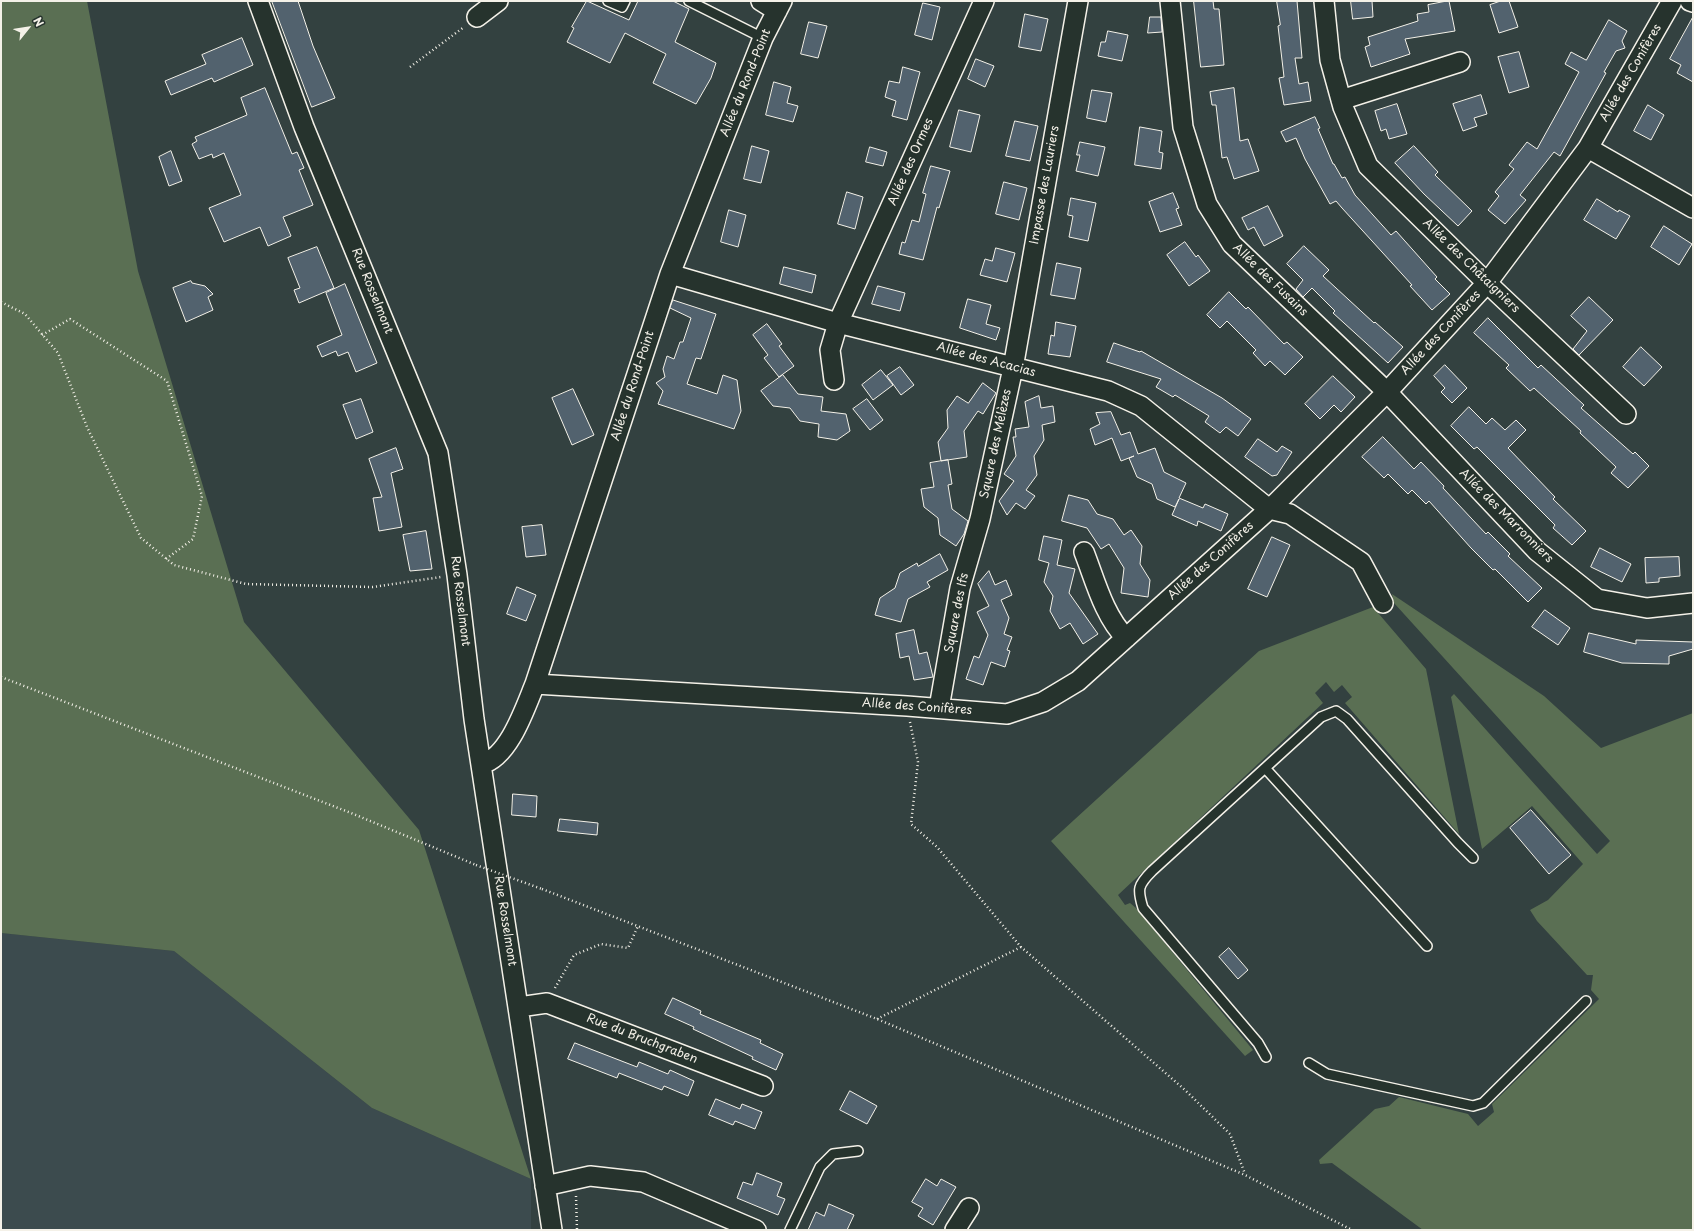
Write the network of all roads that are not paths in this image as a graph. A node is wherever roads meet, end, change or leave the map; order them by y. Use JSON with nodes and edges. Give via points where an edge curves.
{"nodes":[{"id":1,"x":258,"y":1,"type":"edge"},
{"id":2,"x":498,"y":1,"type":"edge"},
{"id":3,"x":608,"y":1,"type":"edge"},
{"id":4,"x":625,"y":1,"type":"edge"},
{"id":5,"x":689,"y":1,"type":"edge"},
{"id":6,"x":984,"y":1,"type":"edge"},
{"id":7,"x":1078,"y":1,"type":"edge"},
{"id":8,"x":1170,"y":1,"type":"edge"},
{"id":9,"x":1324,"y":1,"type":"edge"},
{"id":10,"x":1672,"y":1,"type":"edge"},
{"id":11,"x":773,"y":4,"type":"edge"},
{"id":12,"x":478,"y":17,"type":"road end"},
{"id":13,"x":763,"y":38,"type":"junction"},
{"id":14,"x":1460,"y":62,"type":"dead end"},
{"id":15,"x":1341,"y":100,"type":"junction"},
{"id":16,"x":1588,"y":148,"type":"junction"},
{"id":17,"x":1693,"y":208,"type":"edge"},
{"id":18,"x":670,"y":274,"type":"junction"},
{"id":19,"x":1487,"y":283,"type":"junction"},
{"id":20,"x":838,"y":323,"type":"junction"},
{"id":21,"x":1013,"y":368,"type":"junction"},
{"id":22,"x":834,"y":380,"type":"dead end"},
{"id":23,"x":1387,"y":392,"type":"junction"},
{"id":24,"x":1626,"y":414,"type":"dead end"},
{"id":25,"x":1269,"y":509,"type":"junction"},
{"id":26,"x":980,"y":519,"type":"joint"},
{"id":27,"x":1084,"y":552,"type":"dead end"},
{"id":28,"x":1383,"y":603,"type":"dead end"},
{"id":29,"x":1693,"y":603,"type":"edge"},
{"id":30,"x":1126,"y":638,"type":"junction"},
{"id":31,"x":535,"y":684,"type":"junction"},
{"id":32,"x":939,"y":708,"type":"junction"},
{"id":33,"x":482,"y":764,"type":"junction"},
{"id":34,"x":1265,"y":768,"type":"junction"},
{"id":35,"x":1473,"y":858,"type":"dead end"},
{"id":36,"x":1428,"y":946,"type":"dead end"},
{"id":37,"x":1586,"y":1001,"type":"dead end"},
{"id":38,"x":518,"y":1007,"type":"junction"},
{"id":39,"x":1266,"y":1057,"type":"dead end"},
{"id":40,"x":1309,"y":1063,"type":"dead end"},
{"id":41,"x":763,"y":1086,"type":"dead end"},
{"id":42,"x":858,"y":1151,"type":"dead end"},
{"id":43,"x":545,"y":1186,"type":"junction"},
{"id":44,"x":969,"y":1208,"type":"dead end"},
{"id":45,"x":552,"y":1230,"type":"edge"},
{"id":46,"x":756,"y":1230,"type":"edge"},
{"id":47,"x":790,"y":1230,"type":"edge"},
{"id":48,"x":955,"y":1230,"type":"edge"}],
"edges":[{"from":1,"to":33,"type":"street","name":"Rue Rosselmont","via":[[304,127],[438,453]]},
{"from":2,"to":12,"type":"street"},
{"from":3,"to":4,"type":"lane","via":[[622,7]]},
{"from":5,"to":13,"type":"lane"},
{"from":6,"to":20,"type":"street","name":"Allée des Ormes"},
{"from":7,"to":21,"type":"street","name":"Impasse des Lauriers"},
{"from":8,"to":23,"type":"street","name":"Allée des Fusains","via":[[1183,127],[1207,204],[1232,244]]},
{"from":9,"to":15,"type":"street","name":"Allée des Châtaigniers","via":[[1330,60]]},
{"from":10,"to":16,"type":"street","name":"Allée des Conifères"},
{"from":11,"to":13,"type":"street","name":"Allée du Rond-Point"},
{"from":13,"to":18,"type":"street","name":"Allée du Rond-Point"},
{"from":14,"to":15,"type":"street"},
{"from":15,"to":19,"type":"street","name":"Allée des Châtaigniers","via":[[1368,166]]},
{"from":16,"to":17,"type":"street"},
{"from":16,"to":19,"type":"street","name":"Allée des Conifères"},
{"from":18,"to":20,"type":"street","name":"Allée des Acacias"},
{"from":18,"to":31,"type":"street","name":"Allée du Rond-Point"},
{"from":19,"to":23,"type":"street","name":"Allée des Conifères"},
{"from":19,"to":24,"type":"street","name":"Allée des Châtaigniers"},
{"from":20,"to":21,"type":"street","name":"Allée des Acacias"},
{"from":20,"to":22,"type":"street","name":"Allée des Ormes","via":[[830,350]]},
{"from":21,"to":25,"type":"street","name":"Allée des Acacias","via":[[1108,392],[1141,406]]},
{"from":21,"to":26,"type":"street","name":"Square des Mélèzes"},
{"from":23,"to":25,"type":"street","name":"Allée des Conifères"},
{"from":23,"to":29,"type":"street","name":"Allée des Marronniers","via":[[1537,551],[1597,599],[1647,608]]},
{"from":25,"to":28,"type":"street","via":[[1290,514],[1361,562]]},
{"from":25,"to":30,"type":"street","name":"Allée des Conifères"},
{"from":26,"to":32,"type":"street","name":"Square des Ifs","via":[[960,588]]},
{"from":27,"to":30,"type":"street","via":[[1117,629]]},
{"from":30,"to":32,"type":"street","name":"Allée des Conifères","via":[[1078,681],[1043,702],[1007,714]]},
{"from":31,"to":32,"type":"street","name":"Allée des Conifères"},
{"from":31,"to":33,"type":"street","name":"Allée du Rond-Point","via":[[511,738],[490,762]]},
{"from":33,"to":38,"type":"street","name":"Rue Rosselmont"},
{"from":34,"to":35,"type":"lane","via":[[1321,717],[1336,711],[1347,719]]},
{"from":34,"to":36,"type":"lane"},
{"from":34,"to":39,"type":"lane","via":[[1152,871],[1141,882],[1138,893],[1143,908],[1258,1044]]},
{"from":37,"to":40,"type":"lane","via":[[1483,1103],[1473,1106],[1327,1074]]},
{"from":38,"to":41,"type":"street","name":"Rue du Bruchgraben","via":[[547,1003]]},
{"from":38,"to":43,"type":"street","name":"Rue Rosselmont"},
{"from":42,"to":47,"type":"lane","via":[[833,1154],[820,1167]]},
{"from":43,"to":45,"type":"street","name":"Rue Rosselmont"},
{"from":43,"to":46,"type":"street","via":[[590,1176],[643,1182]]},
{"from":44,"to":48,"type":"street"}]}
